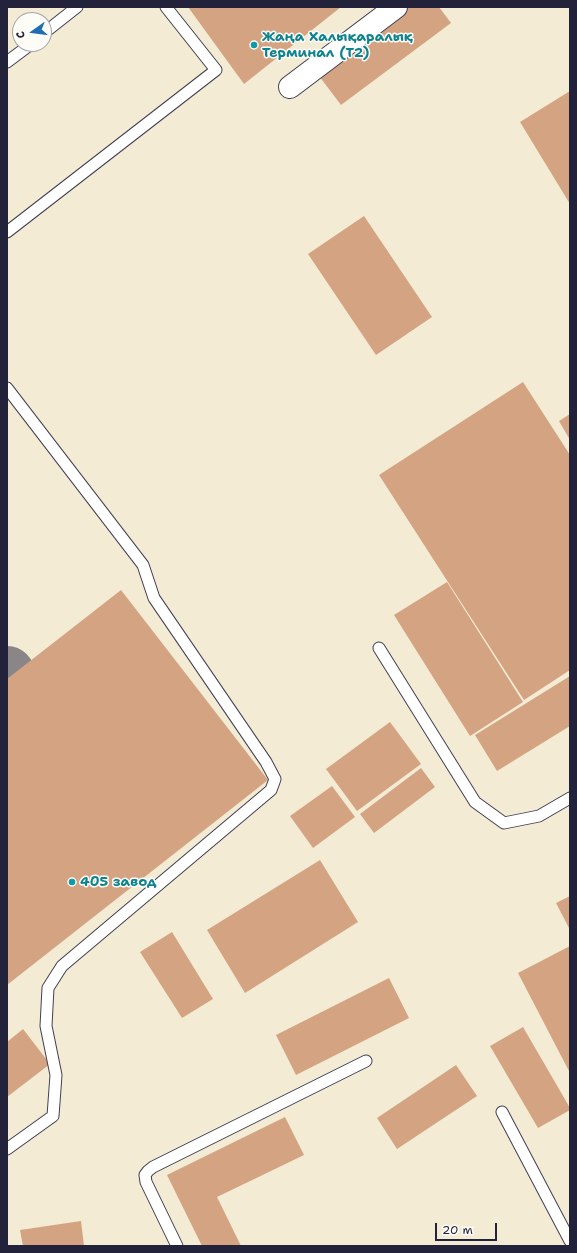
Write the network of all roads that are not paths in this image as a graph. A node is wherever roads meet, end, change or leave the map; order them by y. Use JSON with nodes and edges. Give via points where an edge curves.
{"nodes":[{"id":1,"x":78,"y":7,"type":"edge"},
{"id":2,"x":166,"y":7,"type":"edge"},
{"id":3,"x":396,"y":7,"type":"edge"},
{"id":4,"x":52,"y":27,"type":"edge"},
{"id":5,"x":20,"y":52,"type":"edge"},
{"id":6,"x":7,"y":62,"type":"edge"},
{"id":7,"x":290,"y":88,"type":"dead end"},
{"id":8,"x":7,"y":232,"type":"edge"},
{"id":9,"x":7,"y":388,"type":"edge"},
{"id":10,"x":379,"y":648,"type":"dead end"},
{"id":11,"x":570,"y":798,"type":"edge"},
{"id":12,"x":366,"y":1061,"type":"dead end"},
{"id":13,"x":502,"y":1112,"type":"dead end"},
{"id":14,"x":7,"y":1149,"type":"edge"},
{"id":15,"x":570,"y":1241,"type":"edge"},
{"id":16,"x":177,"y":1246,"type":"edge"}],
"edges":[{"from":1,"to":4,"type":"lane"},
{"from":2,"to":8,"type":"lane","via":[[216,70]]},
{"from":3,"to":7,"type":"street"},
{"from":5,"to":6,"type":"lane"},
{"from":9,"to":14,"type":"lane","via":[[143,565],[154,598],[266,762],[275,780],[271,790],[62,966],[48,988],[46,1026],[56,1075],[53,1116]]},
{"from":10,"to":11,"type":"lane","via":[[475,802],[504,823],[539,816]]},
{"from":12,"to":16,"type":"lane","via":[[148,1171],[145,1175],[146,1182]]},
{"from":13,"to":15,"type":"lane"}]}
